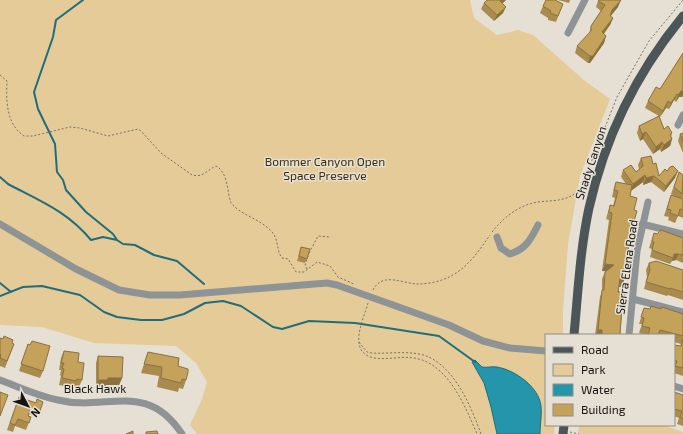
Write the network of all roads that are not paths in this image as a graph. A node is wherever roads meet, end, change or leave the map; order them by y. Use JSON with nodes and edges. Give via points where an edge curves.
{"nodes":[{"id":1,"x":585,"y":0,"type":"edge"},
{"id":2,"x":683,"y":16,"type":"edge"},
{"id":3,"x":568,"y":33,"type":"dead end"},
{"id":4,"x":683,"y":115,"type":"edge"},
{"id":5,"x":678,"y":125,"type":"dead end"},
{"id":6,"x":648,"y":202,"type":"dead end"},
{"id":7,"x":0,"y":224,"type":"edge"},
{"id":8,"x":642,"y":224,"type":"junction"},
{"id":9,"x":538,"y":225,"type":"dead end"},
{"id":10,"x":683,"y":234,"type":"edge"},
{"id":11,"x":497,"y":237,"type":"dead end"},
{"id":12,"x":633,"y":299,"type":"junction"},
{"id":13,"x":683,"y":312,"type":"edge"},
{"id":14,"x":574,"y":334,"type":"edge"},
{"id":15,"x":629,"y":334,"type":"edge"},
{"id":16,"x":545,"y":351,"type":"edge"},
{"id":17,"x":0,"y":380,"type":"edge"},
{"id":18,"x":182,"y":434,"type":"edge"}],
"edges":[{"from":1,"to":3,"type":"street"},
{"from":2,"to":14,"type":"main road","name":"Shady Canyon","via":[[636,85],[618,119],[605,152],[586,227]]},
{"from":4,"to":5,"type":"street"},
{"from":6,"to":8,"type":"street","name":"Sierra Elena Road"},
{"from":7,"to":16,"type":"street","via":[[119,290],[150,295],[180,295],[327,283],[449,325],[483,342],[510,348]]},
{"from":8,"to":10,"type":"street"},
{"from":8,"to":12,"type":"street","name":"Sierra Elena Road"},
{"from":9,"to":11,"type":"street","via":[[529,242],[519,251],[510,254],[501,248]]},
{"from":12,"to":13,"type":"street"},
{"from":12,"to":15,"type":"street","name":"Sierra Elena Road"},
{"from":17,"to":18,"type":"street","name":"Black Hawk","via":[[58,400],[76,403],[136,400],[161,412],[176,424]]}]}
